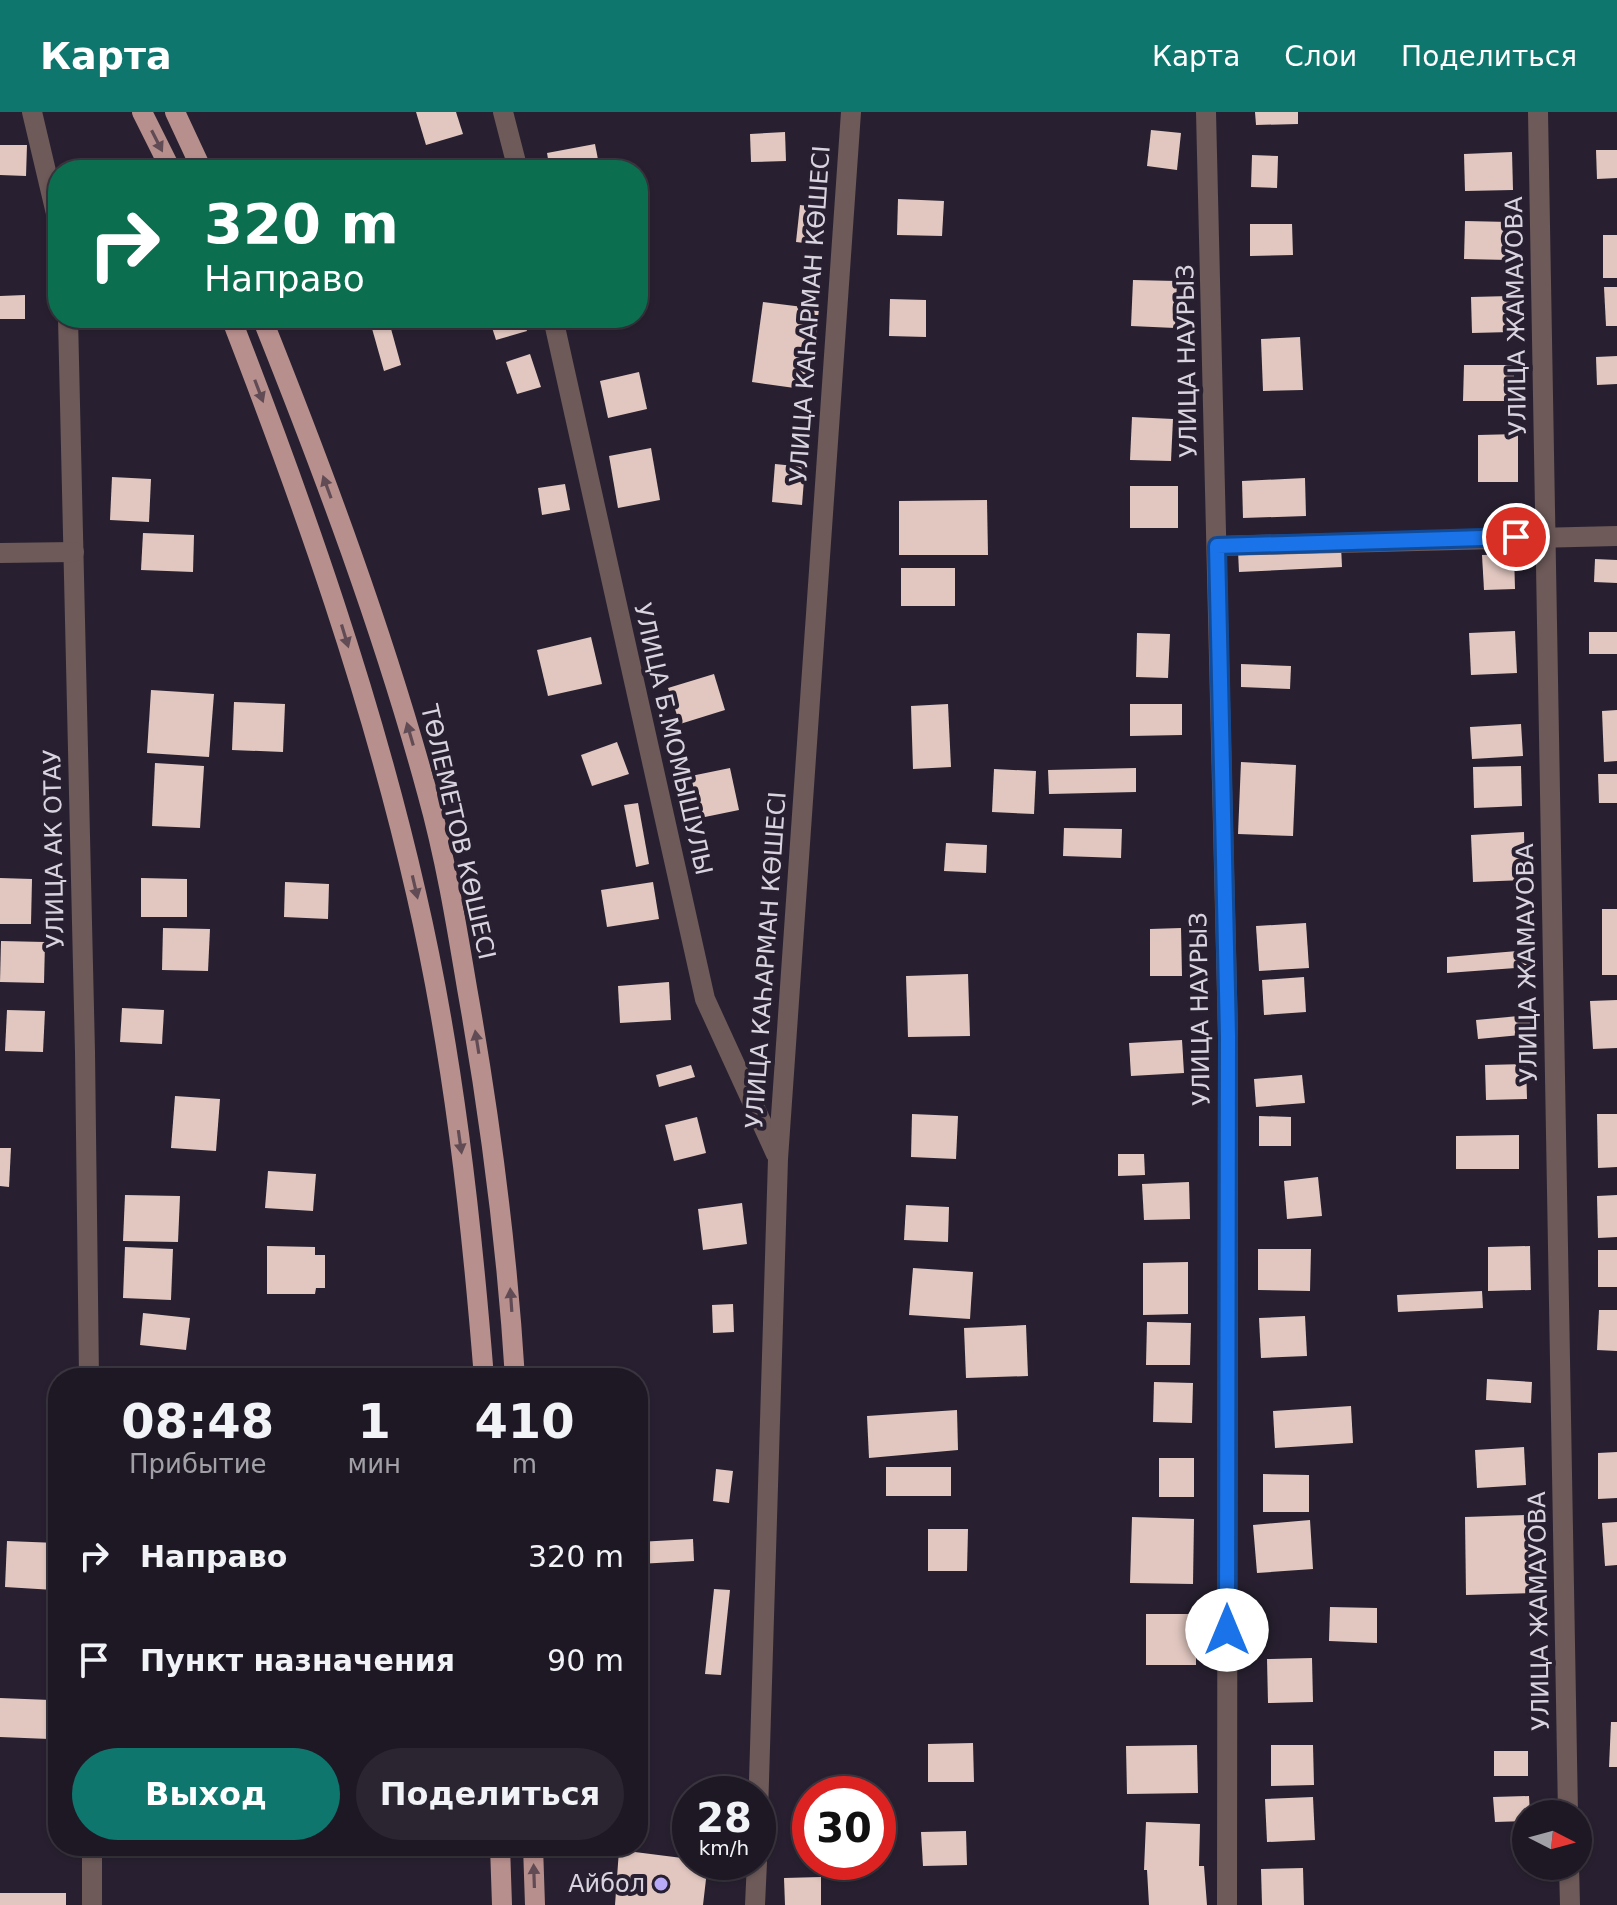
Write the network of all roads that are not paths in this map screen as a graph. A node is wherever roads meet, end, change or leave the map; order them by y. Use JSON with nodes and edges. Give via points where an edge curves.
{"nodes":[{"id":1,"x":32,"y":112,"type":"edge"},
{"id":2,"x":142,"y":112,"type":"edge"},
{"id":3,"x":175,"y":112,"type":"edge"},
{"id":4,"x":503,"y":112,"type":"edge"},
{"id":5,"x":851,"y":112,"type":"edge"},
{"id":6,"x":1206,"y":112,"type":"edge"},
{"id":7,"x":1538,"y":112,"type":"edge"},
{"id":8,"x":166,"y":160,"type":"edge"},
{"id":9,"x":197,"y":160,"type":"edge"},
{"id":10,"x":515,"y":160,"type":"edge"},
{"id":11,"x":48,"y":180,"type":"edge"},
{"id":12,"x":68,"y":328,"type":"edge"},
{"id":13,"x":235,"y":328,"type":"edge"},
{"id":14,"x":266,"y":328,"type":"edge"},
{"id":15,"x":555,"y":328,"type":"edge"},
{"id":16,"x":1545,"y":536,"type":"junction"},
{"id":17,"x":1617,"y":536,"type":"edge"},
{"id":18,"x":1217,"y":546,"type":"junction"},
{"id":19,"x":74,"y":552,"type":"junction"},
{"id":20,"x":0,"y":553,"type":"edge"},
{"id":21,"x":778,"y":1159,"type":"junction"},
{"id":22,"x":89,"y":1368,"type":"edge"},
{"id":23,"x":483,"y":1368,"type":"edge"},
{"id":24,"x":514,"y":1368,"type":"edge"},
{"id":25,"x":759,"y":1776,"type":"edge"},
{"id":26,"x":1568,"y":1800,"type":"edge"},
{"id":27,"x":92,"y":1856,"type":"edge"},
{"id":28,"x":500,"y":1856,"type":"edge"},
{"id":29,"x":533,"y":1856,"type":"edge"},
{"id":30,"x":756,"y":1880,"type":"edge"},
{"id":31,"x":1569,"y":1880,"type":"edge"},
{"id":32,"x":92,"y":1905,"type":"edge"},
{"id":33,"x":502,"y":1905,"type":"edge"},
{"id":34,"x":535,"y":1905,"type":"edge"},
{"id":35,"x":755,"y":1905,"type":"edge"},
{"id":36,"x":1227,"y":1905,"type":"edge"},
{"id":37,"x":1570,"y":1905,"type":"edge"}],
"edges":[{"from":1,"to":11,"type":"street"},
{"from":2,"to":8,"type":"main road","one_way":true},
{"from":3,"to":9,"type":"main road"},
{"from":4,"to":10,"type":"street"},
{"from":5,"to":21,"type":"street","name":"УЛИЦА КАҺАРМАН КӨШЕСІ"},
{"from":6,"to":18,"type":"street","name":"УЛИЦА НАУРЫЗ"},
{"from":7,"to":16,"type":"street","name":"УЛИЦА ЖАМАУОВА"},
{"from":12,"to":19,"type":"street","name":"УЛИЦА АК ОТАУ"},
{"from":13,"to":23,"type":"main road","one_way":true,"via":[[325,572],[417,895],[446,1041]]},
{"from":24,"to":14,"type":"main road","name":"ТӨЛЕМЕТОВ КӨШЕСІ","one_way":true,"via":[[503,1220],[481,1068],[428,794],[354,563]]},
{"from":15,"to":21,"type":"street","name":"УЛИЦА Б.МОМЫШУЛЫ","via":[[705,999]]},
{"from":16,"to":17,"type":"street"},
{"from":16,"to":18,"type":"street"},
{"from":16,"to":26,"type":"street","name":"УЛИЦА ЖАМАУОВА"},
{"from":18,"to":36,"type":"street","name":"УЛИЦА НАУРЫЗ","via":[[1228,1036]]},
{"from":19,"to":20,"type":"street"},
{"from":19,"to":22,"type":"street","name":"УЛИЦА АК ОТАУ"},
{"from":21,"to":25,"type":"street","name":"УЛИЦА КАҺАРМАН КӨШЕСІ"},
{"from":27,"to":32,"type":"street"},
{"from":28,"to":33,"type":"main road"},
{"from":34,"to":29,"type":"main road","one_way":true},
{"from":30,"to":35,"type":"street"},
{"from":31,"to":37,"type":"street"}]}
